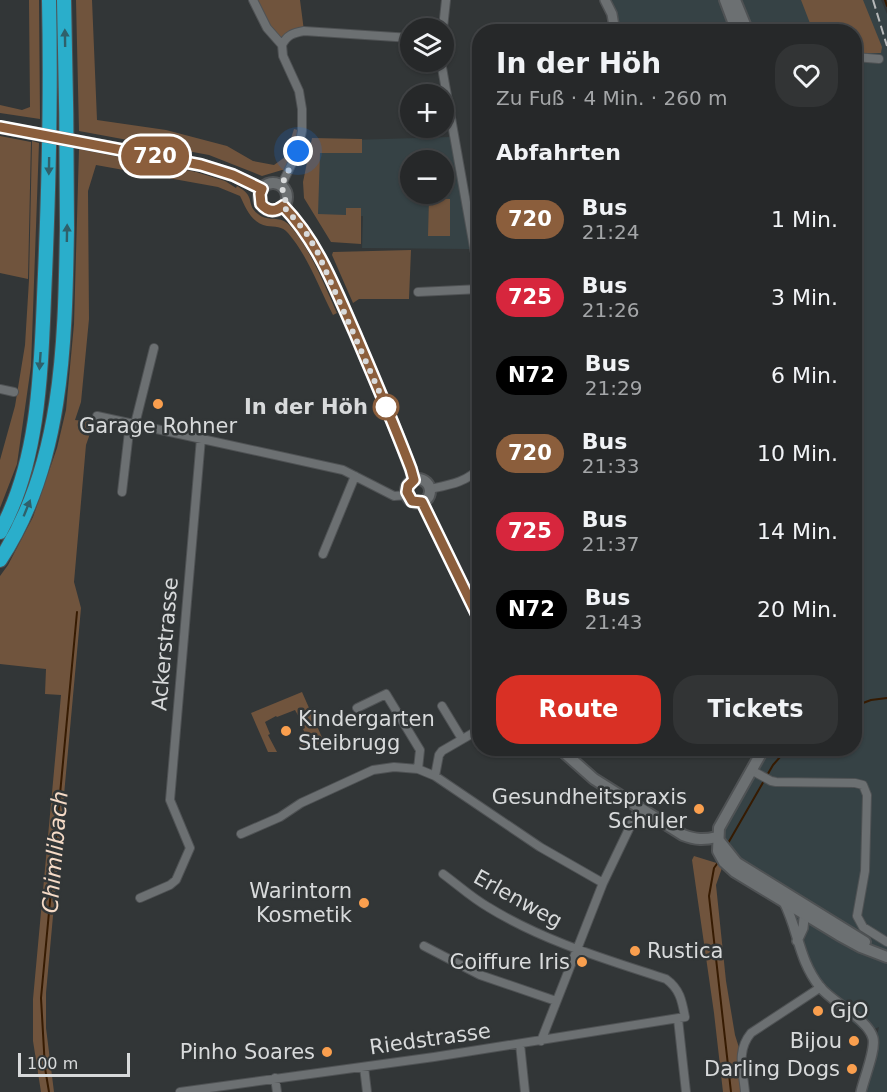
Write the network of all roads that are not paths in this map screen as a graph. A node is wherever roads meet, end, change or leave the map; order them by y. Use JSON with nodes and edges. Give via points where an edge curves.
{"nodes":[{"id":1,"x":49,"y":0,"type":"edge"},
{"id":2,"x":64,"y":0,"type":"edge"},
{"id":3,"x":253,"y":0,"type":"edge"},
{"id":4,"x":446,"y":0,"type":"edge"},
{"id":5,"x":605,"y":0,"type":"edge"},
{"id":6,"x":725,"y":0,"type":"edge"},
{"id":7,"x":735,"y":0,"type":"edge"},
{"id":8,"x":443,"y":18,"type":"edge"},
{"id":9,"x":732,"y":19,"type":"junction"},
{"id":10,"x":614,"y":24,"type":"edge"},
{"id":11,"x":732,"y":24,"type":"edge"},
{"id":12,"x":734,"y":24,"type":"edge"},
{"id":13,"x":745,"y":24,"type":"edge"},
{"id":14,"x":400,"y":37,"type":"edge"},
{"id":15,"x":282,"y":45,"type":"junction"},
{"id":16,"x":862,"y":58,"type":"edge"},
{"id":17,"x":879,"y":59,"type":"dead end"},
{"id":18,"x":443,"y":72,"type":"edge"},
{"id":19,"x":0,"y":127,"type":"edge"},
{"id":20,"x":281,"y":186,"type":"junction"},
{"id":21,"x":262,"y":189,"type":"junction"},
{"id":22,"x":283,"y":206,"type":"junction"},
{"id":23,"x":472,"y":236,"type":"edge"},
{"id":24,"x":472,"y":289,"type":"edge"},
{"id":25,"x":418,"y":292,"type":"dead end"},
{"id":26,"x":154,"y":348,"type":"dead end"},
{"id":27,"x":0,"y":389,"type":"edge"},
{"id":28,"x":14,"y":392,"type":"dead end"},
{"id":29,"x":96,"y":416,"type":"dead end"},
{"id":30,"x":133,"y":423,"type":"junction"},
{"id":31,"x":201,"y":438,"type":"junction"},
{"id":32,"x":472,"y":475,"type":"edge"},
{"id":33,"x":355,"y":476,"type":"junction"},
{"id":34,"x":414,"y":480,"type":"junction"},
{"id":35,"x":430,"y":489,"type":"junction"},
{"id":36,"x":122,"y":492,"type":"dead end"},
{"id":37,"x":408,"y":495,"type":"junction"},
{"id":38,"x":422,"y":502,"type":"junction"},
{"id":39,"x":0,"y":532,"type":"edge"},
{"id":40,"x":323,"y":554,"type":"dead end"},
{"id":41,"x":0,"y":560,"type":"edge"},
{"id":42,"x":472,"y":605,"type":"edge"},
{"id":43,"x":442,"y":706,"type":"dead end"},
{"id":44,"x":357,"y":708,"type":"dead end"},
{"id":45,"x":472,"y":733,"type":"edge"},
{"id":46,"x":462,"y":739,"type":"junction"},
{"id":47,"x":568,"y":756,"type":"edge"},
{"id":48,"x":761,"y":756,"type":"edge"},
{"id":49,"x":418,"y":769,"type":"junction"},
{"id":50,"x":755,"y":772,"type":"junction"},
{"id":51,"x":435,"y":776,"type":"junction"},
{"id":52,"x":639,"y":808,"type":"junction"},
{"id":53,"x":241,"y":834,"type":"dead end"},
{"id":54,"x":722,"y":850,"type":"junction"},
{"id":55,"x":443,"y":874,"type":"dead end"},
{"id":56,"x":603,"y":883,"type":"junction"},
{"id":57,"x":140,"y":898,"type":"dead end"},
{"id":58,"x":784,"y":902,"type":"junction"},
{"id":59,"x":808,"y":910,"type":"junction"},
{"id":60,"x":825,"y":926,"type":"junction"},
{"id":61,"x":798,"y":928,"type":"junction"},
{"id":62,"x":887,"y":942,"type":"edge"},
{"id":63,"x":424,"y":946,"type":"dead end"},
{"id":64,"x":578,"y":950,"type":"junction"},
{"id":65,"x":883,"y":955,"type":"edge"},
{"id":66,"x":820,"y":987,"type":"junction"},
{"id":67,"x":556,"y":1001,"type":"junction"},
{"id":68,"x":681,"y":1018,"type":"junction"},
{"id":69,"x":541,"y":1041,"type":"junction"},
{"id":70,"x":520,"y":1044,"type":"junction"},
{"id":71,"x":364,"y":1067,"type":"junction"},
{"id":72,"x":275,"y":1078,"type":"junction"},
{"id":73,"x":180,"y":1092,"type":"edge"},
{"id":74,"x":277,"y":1092,"type":"edge"},
{"id":75,"x":367,"y":1092,"type":"edge"},
{"id":76,"x":525,"y":1092,"type":"edge"},
{"id":77,"x":686,"y":1092,"type":"edge"},
{"id":78,"x":745,"y":1092,"type":"edge"},
{"id":79,"x":861,"y":1092,"type":"edge"}],
"edges":[{"from":1,"to":39,"type":"highway","one_way":true,"via":[[49,180],[38,380],[25,468]]},
{"from":41,"to":2,"type":"highway","one_way":true,"via":[[36,482],[50,434],[60,374],[67,207]]},
{"from":3,"to":15,"type":"street","via":[[267,28]]},
{"from":4,"to":8,"type":"street"},
{"from":5,"to":10,"type":"street"},
{"from":6,"to":9,"type":"main road"},
{"from":7,"to":13,"type":"main road"},
{"from":9,"to":11,"type":"street"},
{"from":9,"to":12,"type":"main road"},
{"from":14,"to":15,"type":"street","via":[[304,31],[286,37]]},
{"from":15,"to":20,"type":"street","via":[[299,90],[302,120],[298,151]]},
{"from":16,"to":17,"type":"street"},
{"from":18,"to":23,"type":"street"},
{"from":19,"to":21,"type":"main road","bridge":true,"via":[[201,165]]},
{"from":20,"to":21,"type":"main road","via":[[273,183]]},
{"from":20,"to":22,"type":"main road","via":[[286,198]]},
{"from":21,"to":22,"type":"main road","via":[[259,199],[264,208],[274,211]]},
{"from":22,"to":34,"type":"main road","via":[[317,251]]},
{"from":24,"to":25,"type":"street"},
{"from":26,"to":30,"type":"street"},
{"from":27,"to":28,"type":"street"},
{"from":29,"to":30,"type":"street"},
{"from":30,"to":31,"type":"street"},
{"from":30,"to":36,"type":"street"},
{"from":31,"to":33,"type":"street"},
{"from":31,"to":57,"type":"street","name":"Ackerstrasse","via":[[170,800],[195,849],[176,880]]},
{"from":32,"to":35,"type":"street"},
{"from":33,"to":37,"type":"street","via":[[394,496]]},
{"from":33,"to":40,"type":"street"},
{"from":34,"to":35,"type":"main road","via":[[426,482]]},
{"from":34,"to":37,"type":"main road","via":[[408,486]]},
{"from":35,"to":38,"type":"main road"},
{"from":37,"to":38,"type":"main road","via":[[412,501]]},
{"from":38,"to":42,"type":"main road"},
{"from":43,"to":46,"type":"street"},
{"from":44,"to":49,"type":"street","via":[[386,694],[420,750]]},
{"from":45,"to":46,"type":"street"},
{"from":46,"to":51,"type":"street","via":[[439,755]]},
{"from":47,"to":52,"type":"main road","via":[[594,779]]},
{"from":48,"to":50,"type":"main road"},
{"from":49,"to":51,"type":"street"},
{"from":49,"to":53,"type":"street","via":[[373,770]]},
{"from":50,"to":54,"type":"main road","via":[[719,828]]},
{"from":50,"to":62,"type":"street","via":[[771,781],[863,785],[867,795],[865,871],[857,916],[863,927]]},
{"from":51,"to":56,"type":"street","via":[[540,847]]},
{"from":52,"to":54,"type":"main road","via":[[683,835]]},
{"from":52,"to":56,"type":"street"},
{"from":54,"to":58,"type":"main road","via":[[735,872]]},
{"from":54,"to":59,"type":"main road"},
{"from":55,"to":64,"type":"street","name":"Erlenweg","via":[[486,906]]},
{"from":56,"to":64,"type":"street"},
{"from":58,"to":59,"type":"main road"},
{"from":58,"to":61,"type":"street"},
{"from":59,"to":60,"type":"main road"},
{"from":59,"to":61,"type":"street","via":[[799,916]]},
{"from":59,"to":65,"type":"main road"},
{"from":60,"to":61,"type":"street"},
{"from":60,"to":65,"type":"main road"},
{"from":61,"to":66,"type":"street","via":[[797,941]]},
{"from":63,"to":67,"type":"street","via":[[480,975]]},
{"from":64,"to":67,"type":"street"},
{"from":64,"to":68,"type":"street","name":"Erlenweg","via":[[666,979],[681,997]]},
{"from":66,"to":78,"type":"street","via":[[745,1040],[741,1054]]},
{"from":66,"to":79,"type":"street","via":[[871,1033],[873,1046]]},
{"from":67,"to":69,"type":"street"},
{"from":68,"to":69,"type":"street","name":"Riedstrasse"},
{"from":68,"to":77,"type":"street","name":"Erlenweg"},
{"from":69,"to":70,"type":"street","name":"Riedstrasse"},
{"from":70,"to":71,"type":"street","name":"Riedstrasse"},
{"from":70,"to":76,"type":"street"},
{"from":71,"to":72,"type":"street","name":"Riedstrasse"},
{"from":71,"to":75,"type":"street"},
{"from":72,"to":73,"type":"street","name":"Riedstrasse"},
{"from":72,"to":74,"type":"street"}]}
